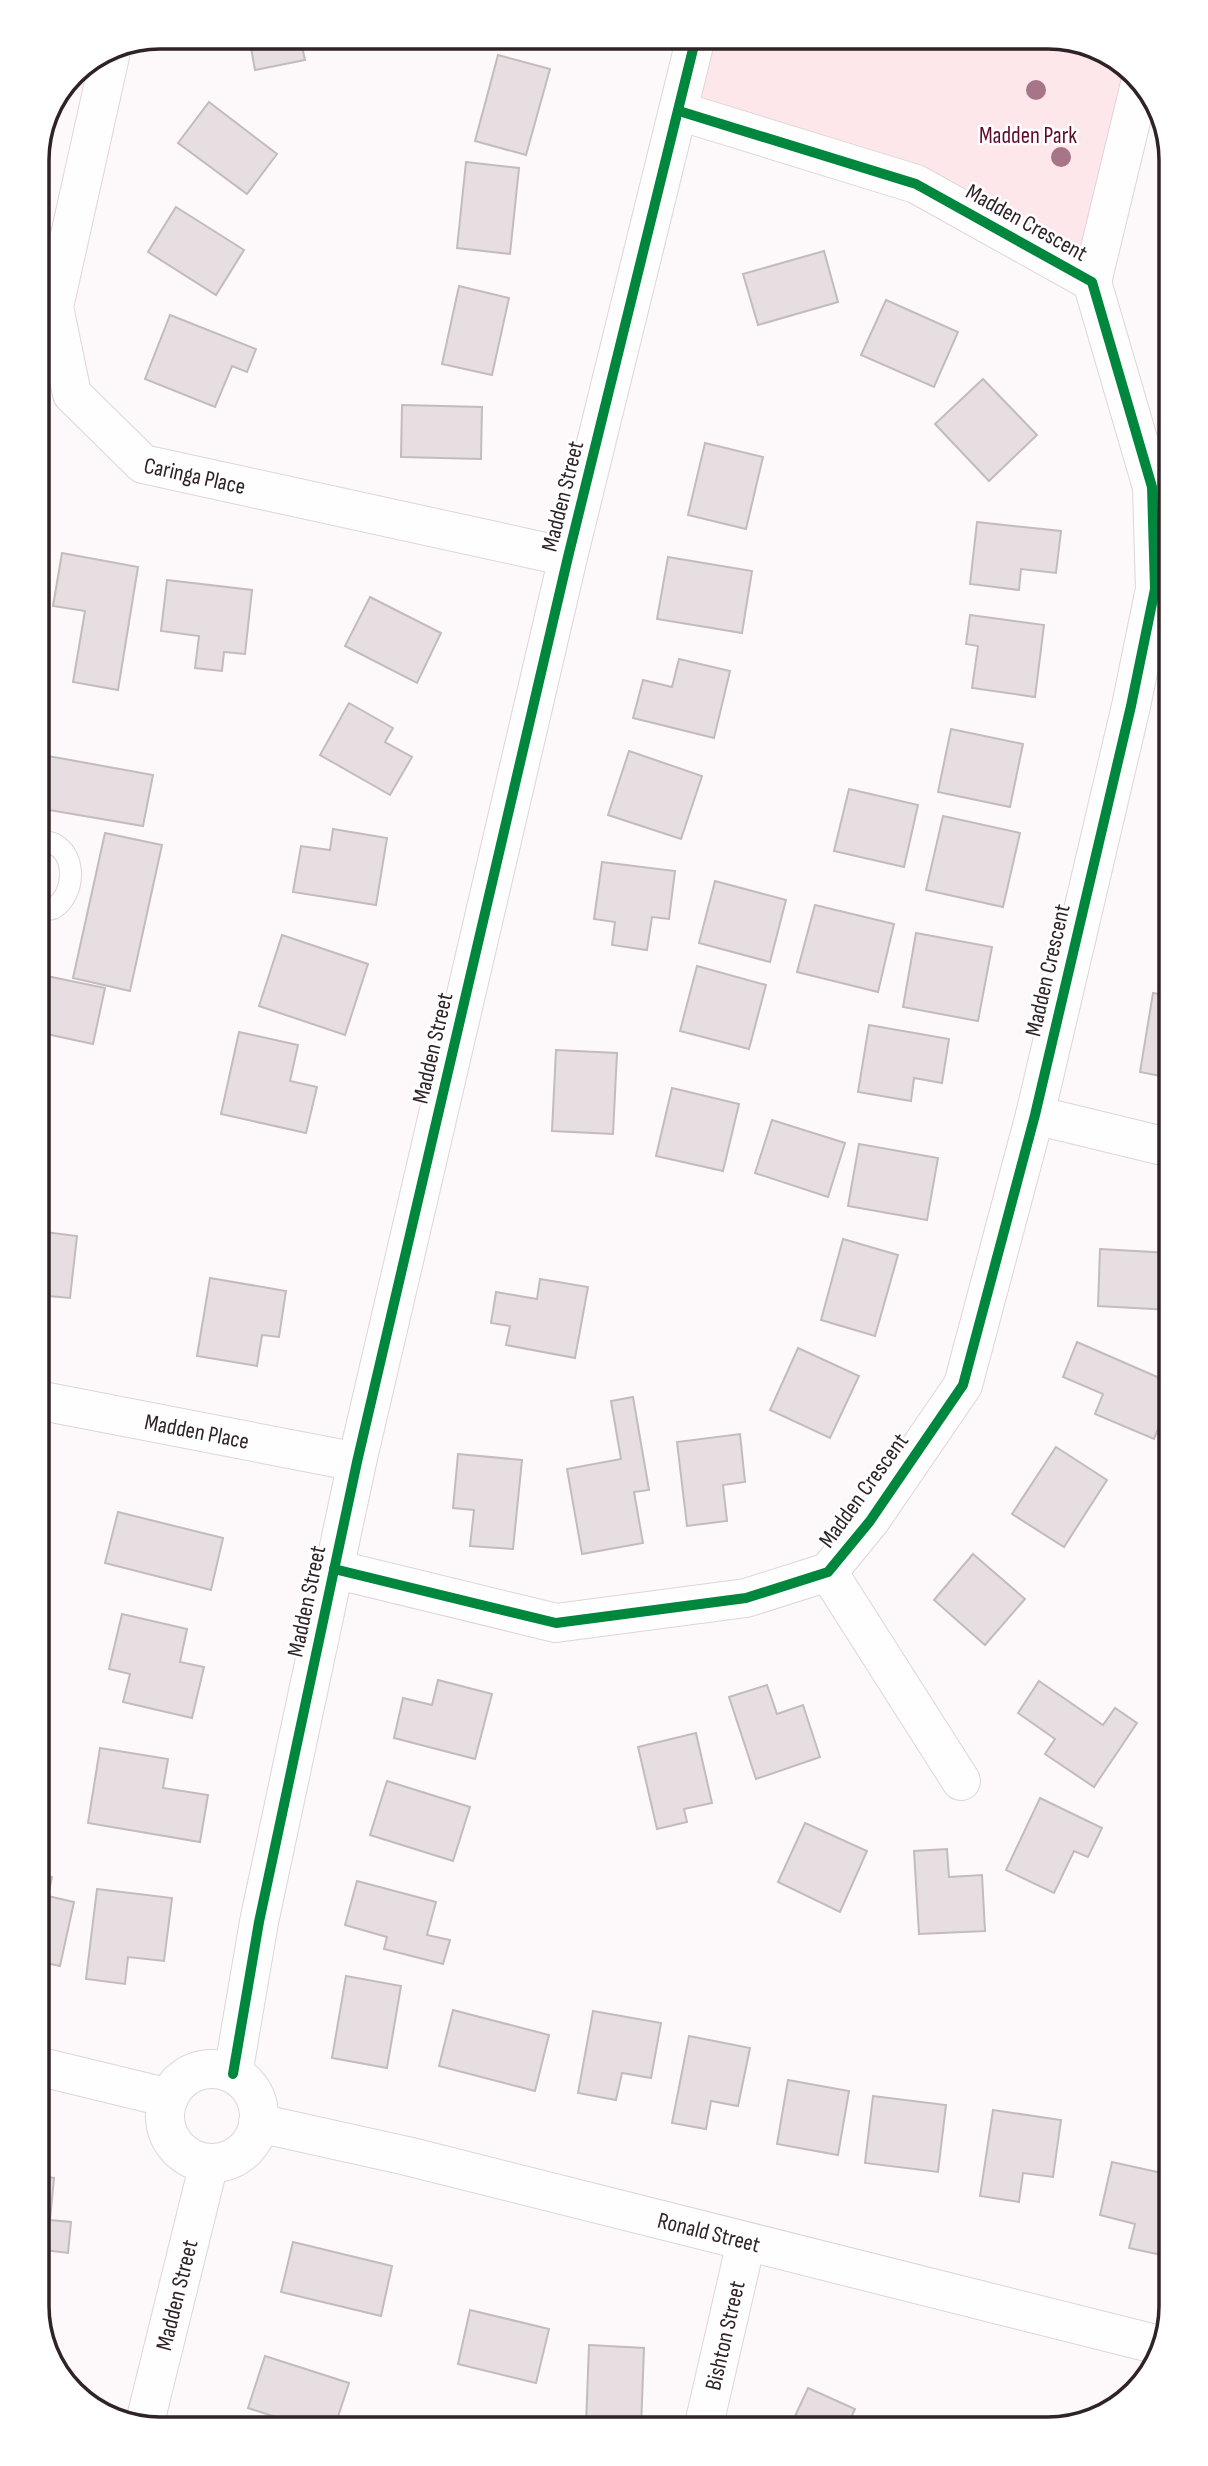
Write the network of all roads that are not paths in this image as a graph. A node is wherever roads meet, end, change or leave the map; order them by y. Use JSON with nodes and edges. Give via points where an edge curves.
{"nodes":[{"id":1,"x":693,"y":49,"type":"edge"},
{"id":2,"x":109,"y":62,"type":"edge"},
{"id":3,"x":1137,"y":95,"type":"edge"},
{"id":4,"x":679,"y":111,"type":"junction"},
{"id":5,"x":1092,"y":282,"type":"junction"},
{"id":6,"x":568,"y":557,"type":"junction"},
{"id":7,"x":49,"y":843,"type":"edge"},
{"id":8,"x":49,"y":909,"type":"edge"},
{"id":9,"x":1035,"y":1115,"type":"junction"},
{"id":10,"x":1159,"y":1144,"type":"edge"},
{"id":11,"x":49,"y":1402,"type":"edge"},
{"id":12,"x":357,"y":1462,"type":"junction"},
{"id":13,"x":334,"y":1569,"type":"junction"},
{"id":14,"x":828,"y":1572,"type":"junction"},
{"id":15,"x":961,"y":1781,"type":"dead end"},
{"id":16,"x":49,"y":2069,"type":"edge"},
{"id":17,"x":233,"y":2074,"type":"junction"},
{"id":18,"x":169,"y":2098,"type":"junction"},
{"id":19,"x":258,"y":2123,"type":"junction"},
{"id":20,"x":209,"y":2163,"type":"junction"},
{"id":21,"x":746,"y":2242,"type":"junction"},
{"id":22,"x":1152,"y":2344,"type":"edge"},
{"id":23,"x":146,"y":2416,"type":"edge"},
{"id":24,"x":706,"y":2417,"type":"edge"}],
"edges":[{"from":1,"to":4,"type":"street","name":"Madden Street"},
{"from":2,"to":6,"type":"street","name":"Caringa Place","via":[[54,307],[72,394],[143,464]]},
{"from":3,"to":5,"type":"street"},
{"from":4,"to":5,"type":"street","name":"Madden Crescent","via":[[916,184]]},
{"from":4,"to":6,"type":"street","name":"Madden Street"},
{"from":5,"to":9,"type":"street","name":"Madden Crescent","via":[[1152,487],[1155,589]]},
{"from":6,"to":12,"type":"street","name":"Madden Street"},
{"from":7,"to":8,"type":"lane","via":[[68,858],[71,877],[65,896]]},
{"from":9,"to":10,"type":"street"},
{"from":9,"to":14,"type":"street","name":"Madden Crescent","via":[[963,1385],[870,1521]]},
{"from":11,"to":12,"type":"street","name":"Madden Place"},
{"from":12,"to":13,"type":"street","name":"Madden Street"},
{"from":13,"to":14,"type":"street","name":"Madden Crescent","via":[[556,1623],[746,1598]]},
{"from":13,"to":17,"type":"street","name":"Madden Street","via":[[259,1922]]},
{"from":14,"to":15,"type":"street","name":"Madden Crescent"},
{"from":16,"to":18,"type":"street"},
{"from":17,"to":18,"type":"street","via":[[208,2069],[195,2072],[175,2087]]},
{"from":17,"to":19,"type":"street","via":[[253,2094]]},
{"from":18,"to":20,"type":"street","via":[[165,2110],[169,2135],[184,2154]]},
{"from":19,"to":20,"type":"street","via":[[246,2148],[235,2157]]},
{"from":19,"to":21,"type":"street","name":"Ronald Street"},
{"from":20,"to":23,"type":"street","name":"Madden Street"},
{"from":21,"to":22,"type":"street","name":"Ronald Street"},
{"from":21,"to":24,"type":"street","name":"Bishton Street"}]}
